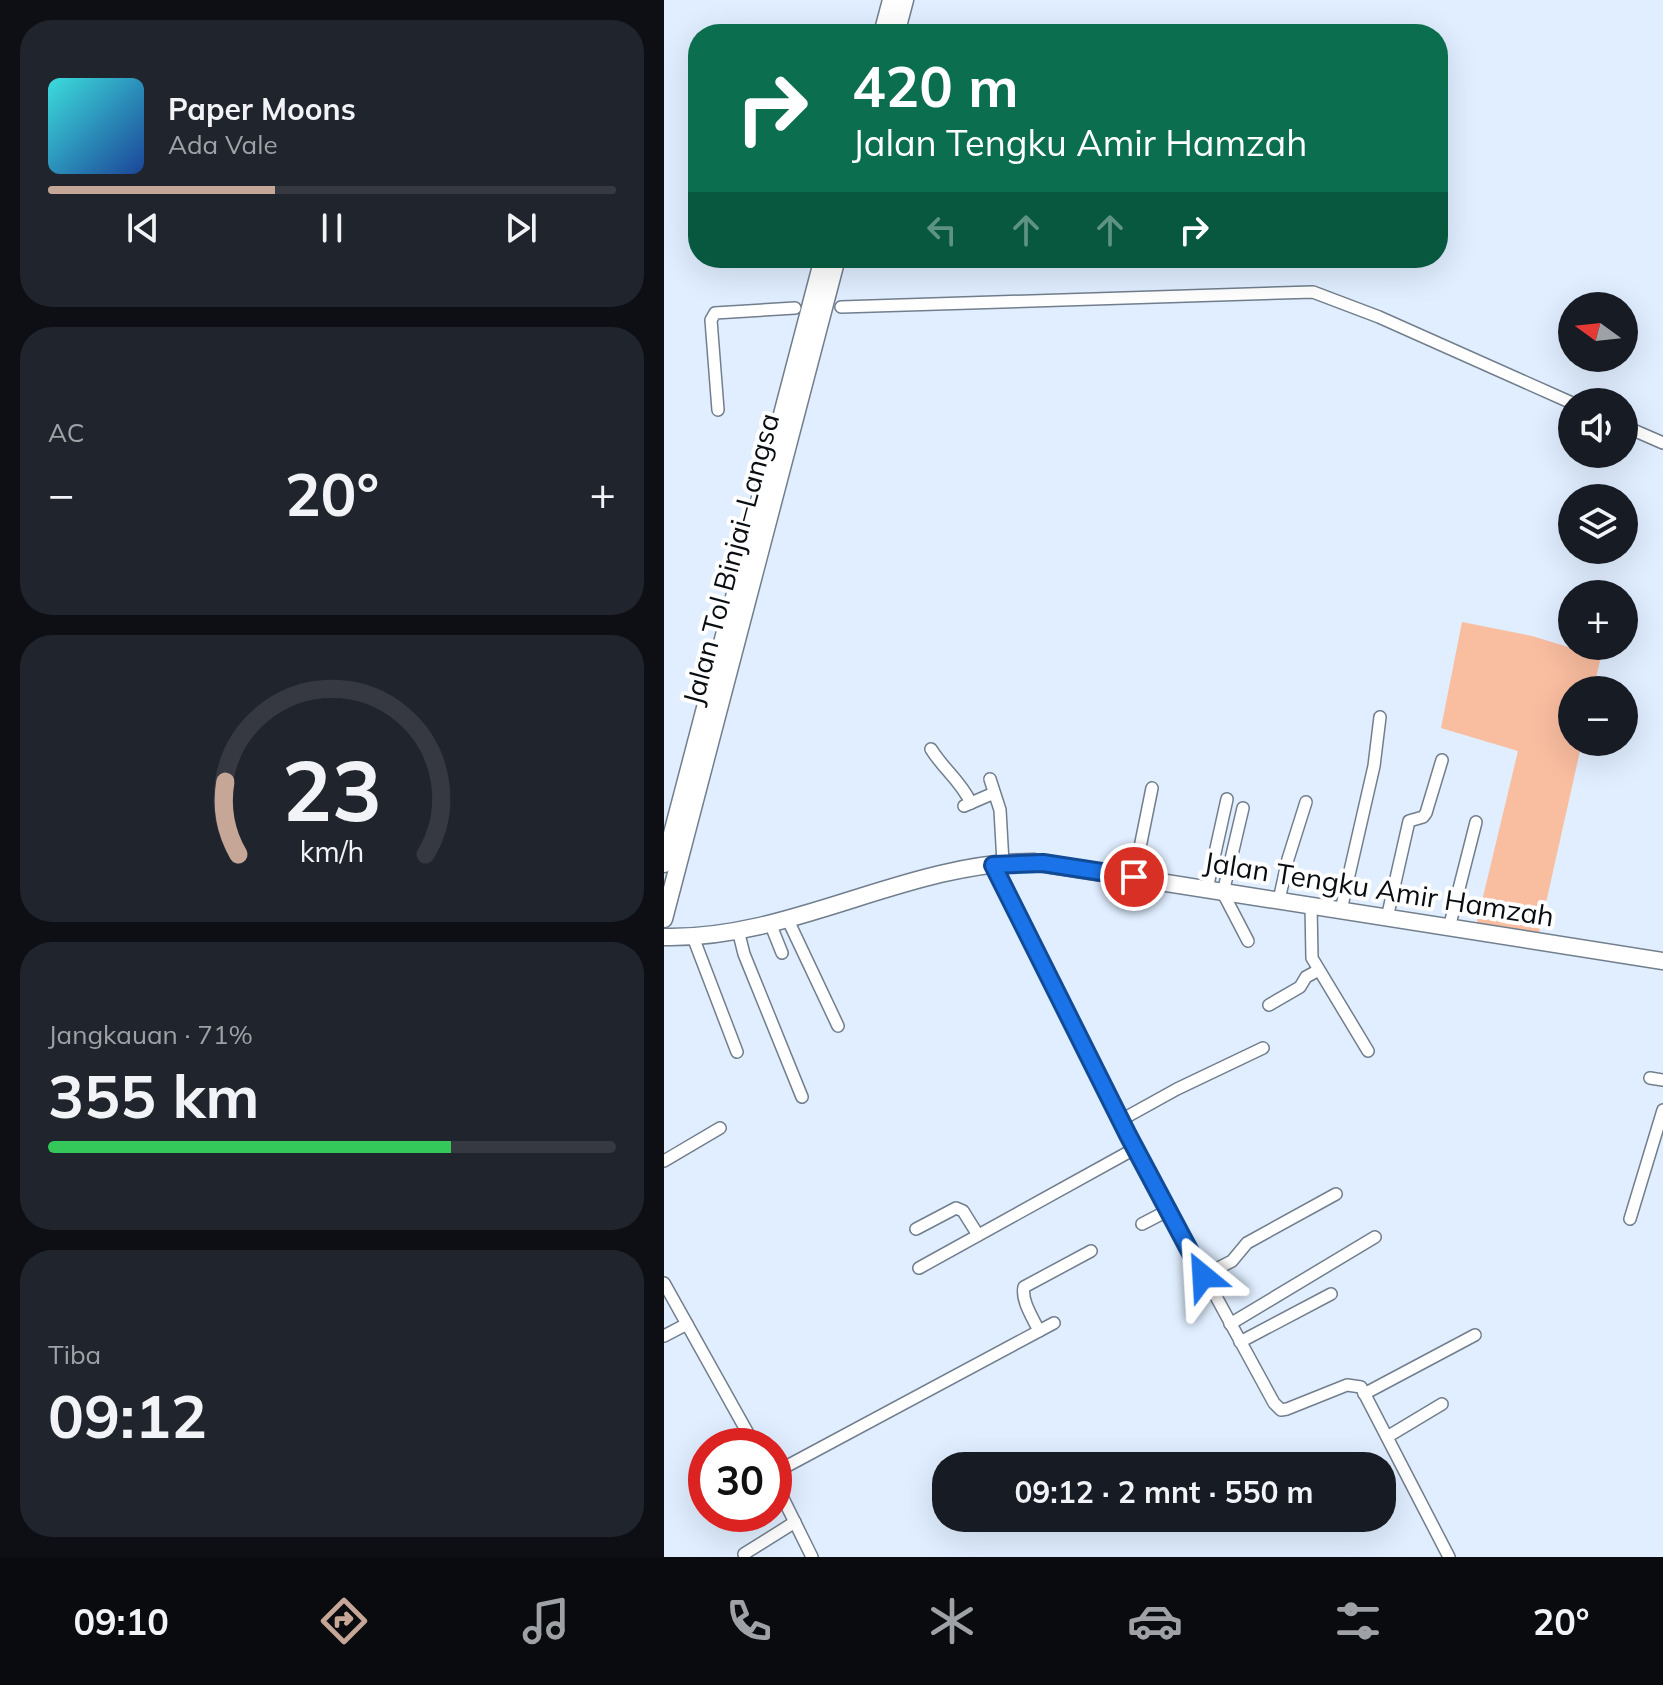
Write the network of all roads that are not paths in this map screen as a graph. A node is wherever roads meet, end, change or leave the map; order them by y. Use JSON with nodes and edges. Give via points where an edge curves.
{"nodes":[{"id":1,"x":891,"y":0,"type":"edge"},
{"id":2,"x":905,"y":0,"type":"edge"},
{"id":3,"x":885,"y":24,"type":"edge"},
{"id":4,"x":899,"y":24,"type":"edge"},
{"id":5,"x":821,"y":268,"type":"edge"},
{"id":6,"x":834,"y":268,"type":"edge"},
{"id":7,"x":841,"y":307,"type":"dead end"},
{"id":8,"x":795,"y":308,"type":"dead end"},
{"id":9,"x":1558,"y":397,"type":"edge"},
{"id":10,"x":718,"y":410,"type":"dead end"},
{"id":11,"x":1638,"y":432,"type":"edge"},
{"id":12,"x":1663,"y":443,"type":"edge"},
{"id":13,"x":760,"y":527,"type":"junction"},
{"id":14,"x":750,"y":564,"type":"junction"},
{"id":15,"x":1380,"y":717,"type":"dead end"},
{"id":16,"x":931,"y":749,"type":"dead end"},
{"id":17,"x":1442,"y":760,"type":"dead end"},
{"id":18,"x":990,"y":779,"type":"dead end"},
{"id":19,"x":1152,"y":788,"type":"dead end"},
{"id":20,"x":994,"y":793,"type":"junction"},
{"id":21,"x":1227,"y":799,"type":"dead end"},
{"id":22,"x":1306,"y":802,"type":"dead end"},
{"id":23,"x":1243,"y":808,"type":"dead end"},
{"id":24,"x":1476,"y":822,"type":"dead end"},
{"id":25,"x":664,"y":864,"type":"edge"},
{"id":26,"x":998,"y":864,"type":"junction"},
{"id":27,"x":1134,"y":877,"type":"junction"},
{"id":28,"x":1215,"y":891,"type":"junction"},
{"id":29,"x":1279,"y":900,"type":"junction"},
{"id":30,"x":1311,"y":906,"type":"junction"},
{"id":31,"x":1341,"y":910,"type":"junction"},
{"id":32,"x":665,"y":913,"type":"edge"},
{"id":33,"x":787,"y":918,"type":"junction"},
{"id":34,"x":1387,"y":918,"type":"junction"},
{"id":35,"x":770,"y":923,"type":"junction"},
{"id":36,"x":1449,"y":928,"type":"junction"},
{"id":37,"x":738,"y":930,"type":"junction"},
{"id":38,"x":664,"y":937,"type":"edge"},
{"id":39,"x":693,"y":937,"type":"junction"},
{"id":40,"x":1248,"y":941,"type":"dead end"},
{"id":41,"x":782,"y":953,"type":"dead end"},
{"id":42,"x":1663,"y":961,"type":"edge"},
{"id":43,"x":1317,"y":971,"type":"junction"},
{"id":44,"x":1269,"y":1005,"type":"dead end"},
{"id":45,"x":838,"y":1026,"type":"dead end"},
{"id":46,"x":1263,"y":1048,"type":"dead end"},
{"id":47,"x":1368,"y":1051,"type":"dead end"},
{"id":48,"x":737,"y":1052,"type":"dead end"},
{"id":49,"x":802,"y":1097,"type":"dead end"},
{"id":50,"x":1663,"y":1110,"type":"edge"},
{"id":51,"x":1121,"y":1120,"type":"junction"},
{"id":52,"x":720,"y":1128,"type":"dead end"},
{"id":53,"x":1136,"y":1148,"type":"junction"},
{"id":54,"x":664,"y":1161,"type":"edge"},
{"id":55,"x":1336,"y":1194,"type":"dead end"},
{"id":56,"x":1169,"y":1210,"type":"junction"},
{"id":57,"x":1630,"y":1219,"type":"dead end"},
{"id":58,"x":1142,"y":1224,"type":"dead end"},
{"id":59,"x":916,"y":1229,"type":"dead end"},
{"id":60,"x":978,"y":1235,"type":"junction"},
{"id":61,"x":1375,"y":1237,"type":"dead end"},
{"id":62,"x":1091,"y":1251,"type":"dead end"},
{"id":63,"x":919,"y":1268,"type":"dead end"},
{"id":64,"x":1203,"y":1276,"type":"junction"},
{"id":65,"x":664,"y":1283,"type":"edge"},
{"id":66,"x":1331,"y":1294,"type":"dead end"},
{"id":67,"x":1054,"y":1323,"type":"dead end"},
{"id":68,"x":687,"y":1324,"type":"junction"},
{"id":69,"x":1230,"y":1324,"type":"junction"},
{"id":70,"x":1039,"y":1331,"type":"junction"},
{"id":71,"x":1475,"y":1335,"type":"dead end"},
{"id":72,"x":664,"y":1336,"type":"edge"},
{"id":73,"x":1240,"y":1342,"type":"junction"},
{"id":74,"x":1364,"y":1394,"type":"junction"},
{"id":75,"x":1442,"y":1404,"type":"dead end"},
{"id":76,"x":745,"y":1428,"type":"edge"},
{"id":77,"x":1387,"y":1437,"type":"junction"},
{"id":78,"x":792,"y":1463,"type":"edge"},
{"id":79,"x":792,"y":1516,"type":"edge"},
{"id":80,"x":795,"y":1522,"type":"junction"},
{"id":81,"x":744,"y":1554,"type":"dead end"},
{"id":82,"x":812,"y":1557,"type":"edge"},
{"id":83,"x":1449,"y":1557,"type":"edge"}],
"edges":[{"from":1,"to":3,"type":"highway"},
{"from":2,"to":4,"type":"highway"},
{"from":5,"to":13,"type":"highway","name":"Jalan Tol Binjai–Langsa"},
{"from":6,"to":13,"type":"highway","name":"Jalan Tol Binjai–Langsa"},
{"from":7,"to":9,"type":"street","via":[[1313,292]]},
{"from":8,"to":10,"type":"street","via":[[715,313],[711,320]]},
{"from":11,"to":12,"type":"street"},
{"from":13,"to":14,"type":"highway","name":"Jalan Tol Binjai–Langsa"},
{"from":14,"to":25,"type":"highway","name":"Jalan Tol Binjai–Langsa"},
{"from":14,"to":32,"type":"highway","name":"Jalan Tol Binjai–Langsa"},
{"from":15,"to":31,"type":"street","via":[[1372,779]]},
{"from":16,"to":20,"type":"street","via":[[962,784],[968,805]]},
{"from":17,"to":34,"type":"street","via":[[1426,813],[1409,821]]},
{"from":18,"to":20,"type":"street"},
{"from":19,"to":27,"type":"street"},
{"from":20,"to":26,"type":"street","via":[[1001,819]]},
{"from":21,"to":28,"type":"street"},
{"from":22,"to":29,"type":"street"},
{"from":23,"to":28,"type":"street"},
{"from":24,"to":36,"type":"street"},
{"from":26,"to":27,"type":"highway","name":"Jalan Tengku Amir Hamzah","via":[[1043,863]]},
{"from":26,"to":33,"type":"highway","name":"Jalan Tengku Amir Hamzah"},
{"from":26,"to":51,"type":"street"},
{"from":27,"to":28,"type":"highway","name":"Jalan Tengku Amir Hamzah"},
{"from":28,"to":29,"type":"highway","name":"Jalan Tengku Amir Hamzah"},
{"from":28,"to":40,"type":"street"},
{"from":29,"to":30,"type":"highway","name":"Jalan Tengku Amir Hamzah"},
{"from":30,"to":31,"type":"highway","name":"Jalan Tengku Amir Hamzah"},
{"from":30,"to":43,"type":"street","via":[[1310,953]]},
{"from":31,"to":34,"type":"highway","name":"Jalan Tengku Amir Hamzah"},
{"from":33,"to":35,"type":"highway","name":"Jalan Tengku Amir Hamzah"},
{"from":33,"to":45,"type":"street"},
{"from":34,"to":36,"type":"highway","name":"Jalan Tengku Amir Hamzah"},
{"from":35,"to":37,"type":"highway","name":"Jalan Tengku Amir Hamzah"},
{"from":35,"to":41,"type":"street"},
{"from":36,"to":42,"type":"highway","name":"Jalan Tengku Amir Hamzah"},
{"from":37,"to":39,"type":"highway","name":"Jalan Tengku Amir Hamzah"},
{"from":37,"to":49,"type":"street"},
{"from":38,"to":39,"type":"highway","name":"Jalan Tengku Amir Hamzah"},
{"from":39,"to":48,"type":"street"},
{"from":43,"to":44,"type":"street"},
{"from":43,"to":47,"type":"street"},
{"from":46,"to":51,"type":"street"},
{"from":50,"to":57,"type":"street"},
{"from":51,"to":53,"type":"street"},
{"from":52,"to":54,"type":"street"},
{"from":53,"to":56,"type":"street"},
{"from":53,"to":60,"type":"street"},
{"from":55,"to":64,"type":"street","via":[[1247,1243],[1232,1261]]},
{"from":56,"to":58,"type":"street"},
{"from":56,"to":64,"type":"street"},
{"from":59,"to":60,"type":"street","via":[[956,1208]]},
{"from":60,"to":63,"type":"street"},
{"from":61,"to":69,"type":"street"},
{"from":62,"to":70,"type":"street","via":[[1024,1287]]},
{"from":64,"to":69,"type":"street"},
{"from":65,"to":68,"type":"street"},
{"from":66,"to":73,"type":"street"},
{"from":67,"to":70,"type":"street"},
{"from":68,"to":72,"type":"street"},
{"from":68,"to":76,"type":"street"},
{"from":69,"to":73,"type":"street"},
{"from":70,"to":78,"type":"street"},
{"from":71,"to":74,"type":"street"},
{"from":73,"to":74,"type":"street","via":[[1281,1410],[1351,1384]]},
{"from":74,"to":77,"type":"street"},
{"from":75,"to":77,"type":"street"},
{"from":77,"to":83,"type":"street"},
{"from":79,"to":80,"type":"street"},
{"from":80,"to":81,"type":"street"},
{"from":80,"to":82,"type":"street"}]}
